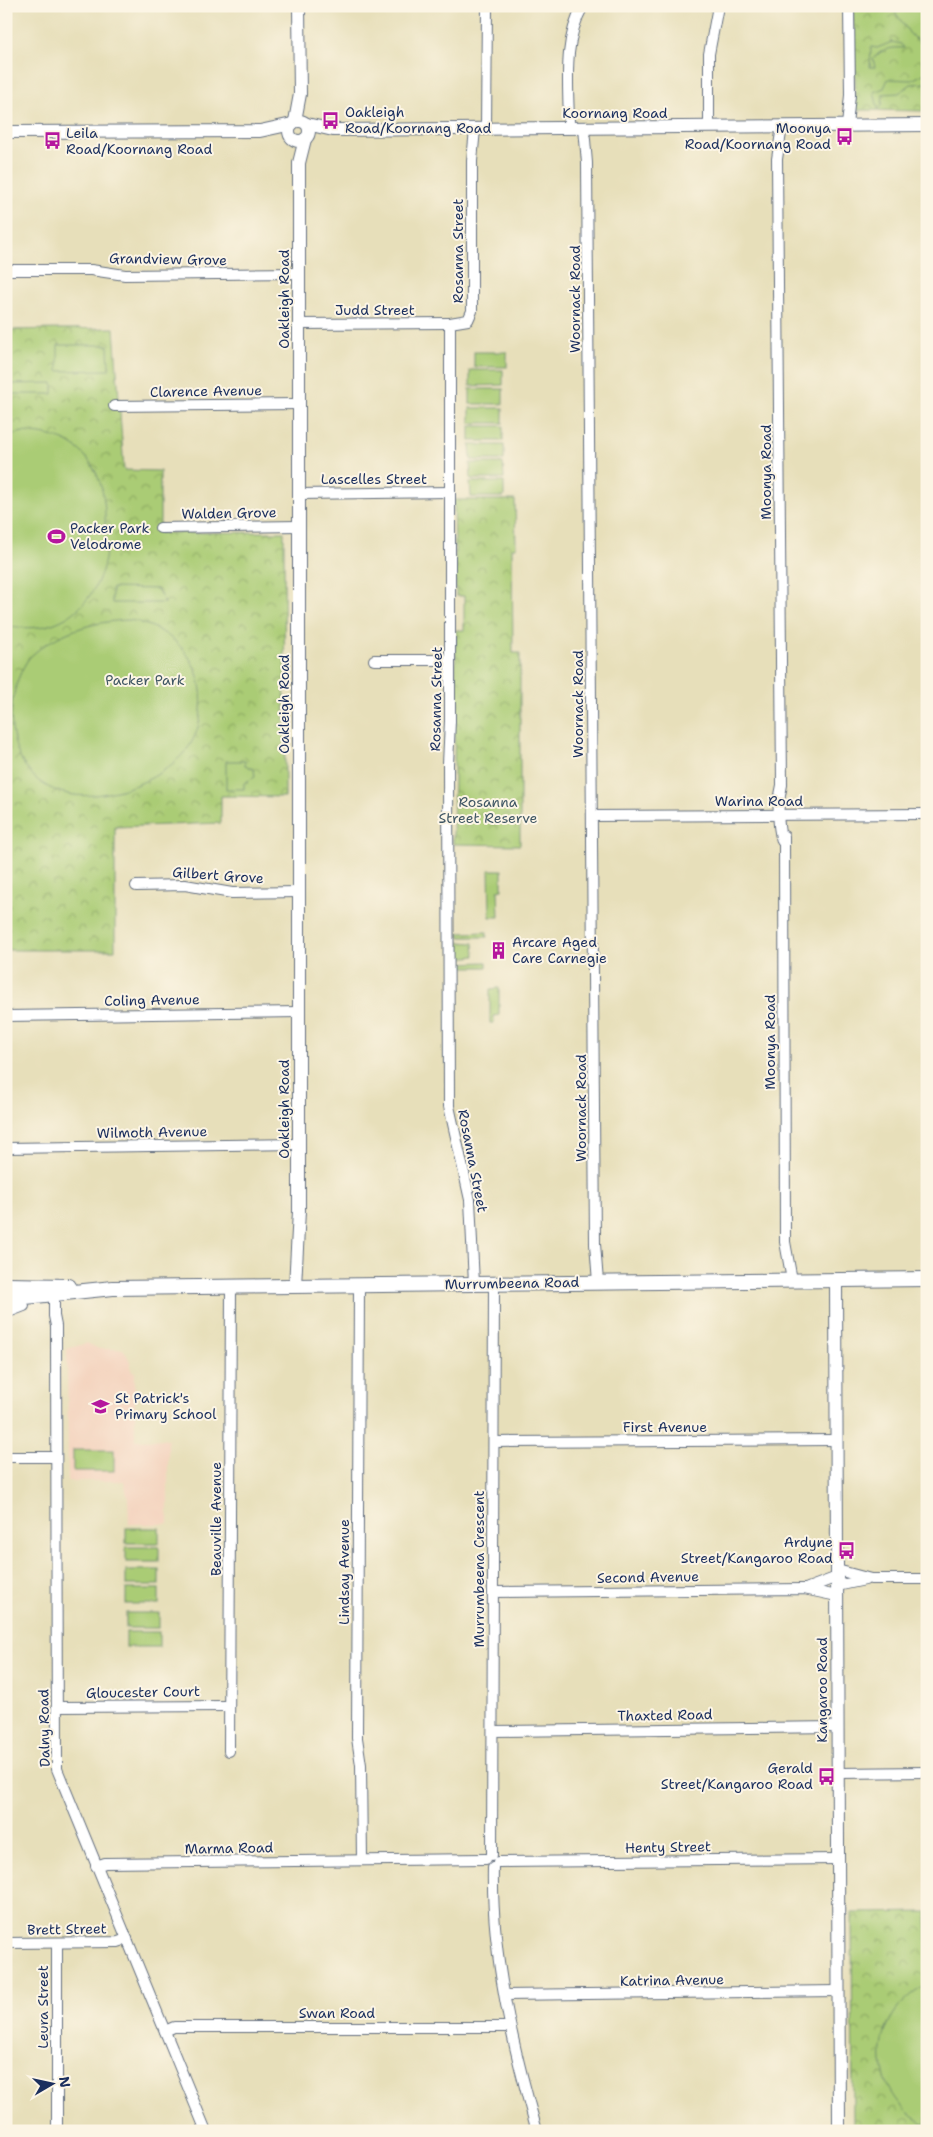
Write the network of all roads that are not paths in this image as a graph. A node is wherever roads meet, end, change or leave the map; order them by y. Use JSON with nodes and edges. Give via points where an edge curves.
{"nodes":[{"id":1,"x":299,"y":6,"type":"edge"},
{"id":2,"x":486,"y":6,"type":"edge"},
{"id":3,"x":583,"y":6,"type":"edge"},
{"id":4,"x":718,"y":6,"type":"edge"},
{"id":5,"x":848,"y":6,"type":"edge"},
{"id":6,"x":927,"y":125,"type":"edge"},
{"id":7,"x":777,"y":126,"type":"junction"},
{"id":8,"x":852,"y":126,"type":"junction"},
{"id":9,"x":709,"y":127,"type":"junction"},
{"id":10,"x":569,"y":128,"type":"junction"},
{"id":11,"x":587,"y":128,"type":"junction"},
{"id":12,"x":481,"y":129,"type":"junction"},
{"id":13,"x":300,"y":131,"type":"junction"},
{"id":14,"x":6,"y":132,"type":"edge"},
{"id":15,"x":6,"y":270,"type":"edge"},
{"id":16,"x":299,"y":273,"type":"junction"},
{"id":17,"x":299,"y":324,"type":"junction"},
{"id":18,"x":450,"y":324,"type":"junction"},
{"id":19,"x":299,"y":404,"type":"junction"},
{"id":20,"x":114,"y":406,"type":"dead end"},
{"id":21,"x":450,"y":492,"type":"junction"},
{"id":22,"x":299,"y":494,"type":"junction"},
{"id":23,"x":299,"y":526,"type":"junction"},
{"id":24,"x":160,"y":528,"type":"dead end"},
{"id":25,"x":374,"y":660,"type":"dead end"},
{"id":26,"x":450,"y":660,"type":"junction"},
{"id":27,"x":927,"y":814,"type":"edge"},
{"id":28,"x":782,"y":815,"type":"junction"},
{"id":29,"x":592,"y":816,"type":"junction"},
{"id":30,"x":136,"y":886,"type":"dead end"},
{"id":31,"x":299,"y":892,"type":"junction"},
{"id":32,"x":299,"y":1012,"type":"junction"},
{"id":33,"x":6,"y":1016,"type":"edge"},
{"id":34,"x":298,"y":1144,"type":"junction"},
{"id":35,"x":6,"y":1148,"type":"edge"},
{"id":36,"x":927,"y":1279,"type":"edge"},
{"id":37,"x":786,"y":1280,"type":"junction"},
{"id":38,"x":836,"y":1280,"type":"junction"},
{"id":39,"x":595,"y":1282,"type":"junction"},
{"id":40,"x":471,"y":1284,"type":"junction"},
{"id":41,"x":494,"y":1284,"type":"junction"},
{"id":42,"x":6,"y":1285,"type":"edge"},
{"id":43,"x":359,"y":1285,"type":"junction"},
{"id":44,"x":231,"y":1286,"type":"junction"},
{"id":45,"x":299,"y":1286,"type":"junction"},
{"id":46,"x":57,"y":1290,"type":"junction"},
{"id":47,"x":6,"y":1299,"type":"edge"},
{"id":48,"x":24,"y":1306,"type":"dead end"},
{"id":49,"x":6,"y":1313,"type":"edge"},
{"id":50,"x":836,"y":1440,"type":"junction"},
{"id":51,"x":494,"y":1442,"type":"junction"},
{"id":52,"x":6,"y":1457,"type":"edge"},
{"id":53,"x":56,"y":1457,"type":"junction"},
{"id":54,"x":871,"y":1579,"type":"junction"},
{"id":55,"x":927,"y":1579,"type":"edge"},
{"id":56,"x":837,"y":1583,"type":"junction"},
{"id":57,"x":804,"y":1589,"type":"junction"},
{"id":58,"x":493,"y":1592,"type":"junction"},
{"id":59,"x":228,"y":1706,"type":"junction"},
{"id":60,"x":57,"y":1707,"type":"junction"},
{"id":61,"x":837,"y":1727,"type":"junction"},
{"id":62,"x":493,"y":1731,"type":"junction"},
{"id":63,"x":229,"y":1751,"type":"dead end"},
{"id":64,"x":927,"y":1772,"type":"edge"},
{"id":65,"x":838,"y":1773,"type":"junction"},
{"id":66,"x":362,"y":1860,"type":"junction"},
{"id":67,"x":838,"y":1860,"type":"junction"},
{"id":68,"x":492,"y":1861,"type":"junction"},
{"id":69,"x":96,"y":1866,"type":"junction"},
{"id":70,"x":127,"y":1939,"type":"junction"},
{"id":71,"x":6,"y":1943,"type":"edge"},
{"id":72,"x":57,"y":1943,"type":"junction"},
{"id":73,"x":838,"y":1991,"type":"junction"},
{"id":74,"x":505,"y":1995,"type":"junction"},
{"id":75,"x":510,"y":2027,"type":"junction"},
{"id":76,"x":165,"y":2031,"type":"junction"},
{"id":77,"x":57,"y":2131,"type":"edge"},
{"id":78,"x":206,"y":2131,"type":"edge"},
{"id":79,"x":537,"y":2131,"type":"edge"},
{"id":80,"x":839,"y":2131,"type":"edge"}],
"edges":[{"from":1,"to":13,"type":"street","name":"Oakleigh Road"},
{"from":2,"to":12,"type":"street","name":"Rosanna Street","via":[[488,87]]},
{"from":3,"to":10,"type":"street","via":[[570,40]]},
{"from":4,"to":9,"type":"street","via":[[709,54]]},
{"from":5,"to":8,"type":"street"},
{"from":6,"to":8,"type":"street","name":"Koornang Road"},
{"from":7,"to":8,"type":"street","name":"Koornang Road"},
{"from":7,"to":9,"type":"street","name":"Koornang Road"},
{"from":7,"to":28,"type":"street","name":"Moonya Road"},
{"from":9,"to":11,"type":"street","name":"Koornang Road"},
{"from":10,"to":11,"type":"street","name":"Koornang Road"},
{"from":10,"to":12,"type":"street","name":"Koornang Road"},
{"from":11,"to":29,"type":"street","name":"Woornack Road"},
{"from":12,"to":13,"type":"street","name":"Koornang Road"},
{"from":12,"to":18,"type":"street","name":"Rosanna Street","via":[[472,161],[472,311],[466,322]]},
{"from":13,"to":14,"type":"street","name":"Koornang Road"},
{"from":13,"to":16,"type":"street","name":"Oakleigh Road"},
{"from":15,"to":16,"type":"street","name":"Grandview Grove","via":[[91,270],[125,275]]},
{"from":16,"to":17,"type":"street","name":"Oakleigh Road"},
{"from":17,"to":18,"type":"street","name":"Judd Street"},
{"from":17,"to":19,"type":"street","name":"Oakleigh Road"},
{"from":18,"to":21,"type":"street","name":"Rosanna Street"},
{"from":19,"to":20,"type":"street","name":"Clarence Avenue"},
{"from":19,"to":22,"type":"street","name":"Oakleigh Road"},
{"from":21,"to":22,"type":"street","name":"Lascelles Street"},
{"from":21,"to":26,"type":"street","name":"Rosanna Street"},
{"from":22,"to":23,"type":"street","name":"Oakleigh Road"},
{"from":23,"to":24,"type":"street","name":"Walden Grove"},
{"from":23,"to":31,"type":"street","name":"Oakleigh Road"},
{"from":25,"to":26,"type":"street"},
{"from":26,"to":40,"type":"street","name":"Rosanna Street","via":[[449,1106],[470,1200]]},
{"from":27,"to":28,"type":"street","name":"Warina Road"},
{"from":28,"to":29,"type":"street","name":"Warina Road"},
{"from":28,"to":37,"type":"street","name":"Moonya Road","via":[[779,831],[782,841]]},
{"from":29,"to":39,"type":"street","name":"Woornack Road"},
{"from":30,"to":31,"type":"street","name":"Gilbert Grove","via":[[185,885],[232,893]]},
{"from":31,"to":32,"type":"street","name":"Oakleigh Road"},
{"from":32,"to":33,"type":"street","name":"Coling Avenue"},
{"from":32,"to":34,"type":"street","name":"Oakleigh Road"},
{"from":34,"to":35,"type":"street","name":"Wilmoth Avenue"},
{"from":34,"to":45,"type":"street","name":"Oakleigh Road"},
{"from":36,"to":38,"type":"main road","name":"Murrumbeena Road"},
{"from":37,"to":38,"type":"main road","name":"Murrumbeena Road"},
{"from":37,"to":39,"type":"main road","name":"Murrumbeena Road"},
{"from":38,"to":50,"type":"street","name":"Kangaroo Road"},
{"from":39,"to":41,"type":"main road","name":"Murrumbeena Road"},
{"from":40,"to":41,"type":"main road","name":"Murrumbeena Road"},
{"from":40,"to":43,"type":"main road","name":"Murrumbeena Road"},
{"from":41,"to":51,"type":"street","name":"Murrumbeena Crescent"},
{"from":42,"to":46,"type":"main road","name":"Murrumbeena Road"},
{"from":43,"to":45,"type":"main road","name":"Murrumbeena Road"},
{"from":43,"to":66,"type":"street","name":"Lindsay Avenue","via":[[357,1738],[361,1765]]},
{"from":44,"to":45,"type":"main road","name":"Murrumbeena Road"},
{"from":44,"to":46,"type":"main road","name":"Murrumbeena Road"},
{"from":44,"to":59,"type":"street","name":"Beauville Avenue"},
{"from":46,"to":47,"type":"main road","name":"Murrumbeena Road"},
{"from":46,"to":53,"type":"street","name":"Dalny Road"},
{"from":48,"to":49,"type":"street"},
{"from":50,"to":51,"type":"street","name":"First Avenue"},
{"from":50,"to":56,"type":"street","name":"Kangaroo Road"},
{"from":51,"to":58,"type":"street","name":"Murrumbeena Crescent"},
{"from":52,"to":53,"type":"street"},
{"from":53,"to":60,"type":"street","name":"Dalny Road"},
{"from":54,"to":55,"type":"street"},
{"from":54,"to":56,"type":"street"},
{"from":54,"to":56,"type":"street"},
{"from":56,"to":57,"type":"street","name":"Second Avenue"},
{"from":56,"to":57,"type":"street","name":"Second Avenue"},
{"from":56,"to":61,"type":"street","name":"Kangaroo Road"},
{"from":57,"to":58,"type":"street","name":"Second Avenue"},
{"from":58,"to":62,"type":"street","name":"Murrumbeena Crescent"},
{"from":59,"to":60,"type":"street","name":"Gloucester Court"},
{"from":59,"to":63,"type":"street","name":"Beauville Avenue"},
{"from":60,"to":69,"type":"street","name":"Dalny Road","via":[[57,1769]]},
{"from":61,"to":62,"type":"street","name":"Thaxted Road"},
{"from":61,"to":65,"type":"street","name":"Kangaroo Road"},
{"from":62,"to":68,"type":"street","name":"Murrumbeena Crescent"},
{"from":64,"to":65,"type":"street"},
{"from":65,"to":67,"type":"street","name":"Kangaroo Road"},
{"from":66,"to":68,"type":"street","name":"Henty Street"},
{"from":66,"to":69,"type":"street","name":"Marma Road","via":[[106,1863]]},
{"from":67,"to":68,"type":"street","name":"Henty Street"},
{"from":67,"to":73,"type":"street","name":"Kangaroo Road"},
{"from":68,"to":74,"type":"street","name":"Murrumbeena Crescent","via":[[493,1898]]},
{"from":69,"to":70,"type":"street","name":"Dalny Road"},
{"from":70,"to":72,"type":"street","name":"Brett Street","via":[[120,1942]]},
{"from":70,"to":76,"type":"street","name":"Dalny Road"},
{"from":71,"to":72,"type":"street","name":"Brett Street"},
{"from":72,"to":77,"type":"street","name":"Leura Street"},
{"from":73,"to":74,"type":"street","name":"Katrina Avenue"},
{"from":73,"to":80,"type":"street","name":"Kangaroo Road"},
{"from":74,"to":75,"type":"street","name":"Murrumbeena Crescent"},
{"from":75,"to":76,"type":"street","name":"Swan Road","via":[[174,2027]]},
{"from":75,"to":79,"type":"street","name":"Murrumbeena Crescent"},
{"from":76,"to":78,"type":"street","name":"Dalny Road"}]}
